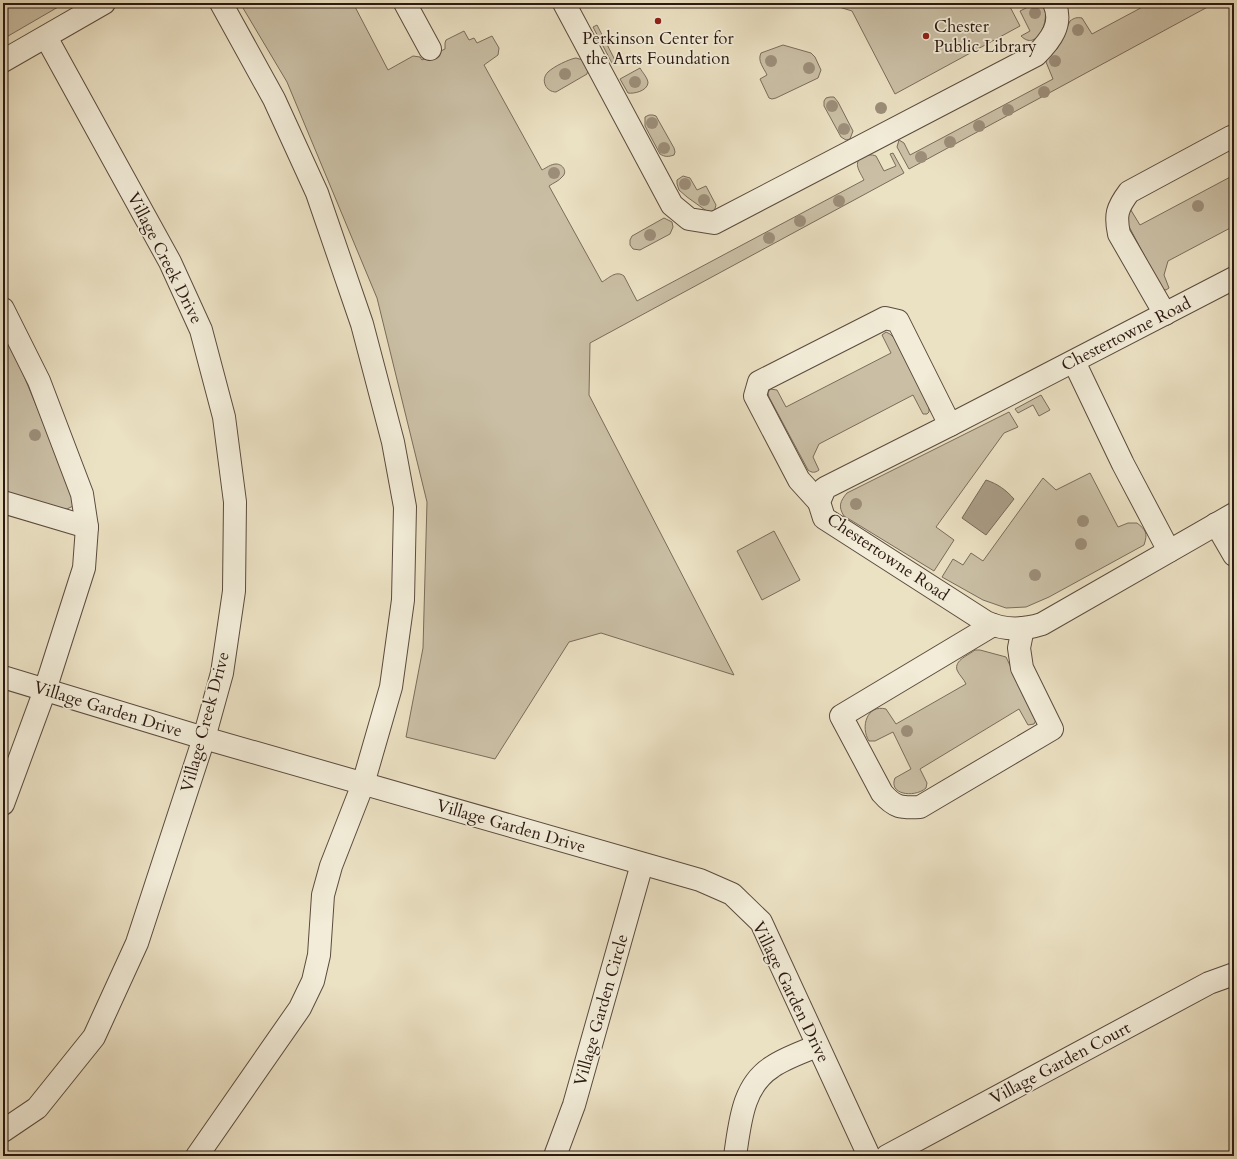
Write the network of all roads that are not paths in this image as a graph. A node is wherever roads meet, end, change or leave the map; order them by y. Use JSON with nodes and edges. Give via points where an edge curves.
{"nodes":[{"id":1,"x":104,"y":3,"type":"edge"},
{"id":2,"x":221,"y":3,"type":"edge"},
{"id":3,"x":405,"y":3,"type":"edge"},
{"id":4,"x":564,"y":3,"type":"edge"},
{"id":5,"x":1054,"y":3,"type":"edge"},
{"id":6,"x":46,"y":37,"type":"junction"},
{"id":7,"x":430,"y":49,"type":"dead end"},
{"id":8,"x":3,"y":61,"type":"edge"},
{"id":9,"x":1234,"y":137,"type":"edge"},
{"id":10,"x":1234,"y":278,"type":"edge"},
{"id":11,"x":3,"y":309,"type":"edge"},
{"id":12,"x":1165,"y":314,"type":"junction"},
{"id":13,"x":1073,"y":362,"type":"junction"},
{"id":14,"x":950,"y":425,"type":"junction"},
{"id":15,"x":3,"y":502,"type":"edge"},
{"id":16,"x":819,"y":502,"type":"junction"},
{"id":17,"x":1225,"y":519,"type":"edge"},
{"id":18,"x":88,"y":527,"type":"junction"},
{"id":19,"x":1169,"y":550,"type":"junction"},
{"id":20,"x":1234,"y":555,"type":"edge"},
{"id":21,"x":993,"y":625,"type":"junction"},
{"id":22,"x":1023,"y":628,"type":"junction"},
{"id":23,"x":3,"y":677,"type":"edge"},
{"id":24,"x":45,"y":690,"type":"junction"},
{"id":25,"x":204,"y":738,"type":"junction"},
{"id":26,"x":363,"y":784,"type":"junction"},
{"id":27,"x":3,"y":804,"type":"edge"},
{"id":28,"x":642,"y":864,"type":"junction"},
{"id":29,"x":1234,"y":974,"type":"edge"},
{"id":30,"x":817,"y":1046,"type":"junction"},
{"id":31,"x":3,"y":1131,"type":"edge"},
{"id":32,"x":197,"y":1156,"type":"edge"},
{"id":33,"x":555,"y":1156,"type":"edge"},
{"id":34,"x":735,"y":1156,"type":"edge"},
{"id":35,"x":869,"y":1156,"type":"edge"},
{"id":36,"x":887,"y":1156,"type":"edge"}],
"edges":[{"from":1,"to":6,"type":"street"},
{"from":2,"to":26,"type":"street","via":[[274,99],[317,193],[362,324],[393,442],[405,507],[403,600],[391,686]]},
{"from":3,"to":7,"type":"street"},
{"from":4,"to":5,"type":"street","via":[[672,205],[689,218],[714,223],[1036,55],[1049,43],[1057,26],[1057,10]]},
{"from":6,"to":8,"type":"street"},
{"from":6,"to":25,"type":"street","name":"Village Creek Drive","via":[[170,262],[201,330],[224,417],[235,502],[234,591],[222,673]]},
{"from":9,"to":12,"type":"street","via":[[1129,192],[1120,204],[1116,219],[1119,234]]},
{"from":10,"to":12,"type":"street","name":"Chestertowne Road"},
{"from":11,"to":18,"type":"street","via":[[40,381],[82,494]]},
{"from":12,"to":13,"type":"street","name":"Chestertowne Road"},
{"from":13,"to":14,"type":"street","name":"Chestertowne Road"},
{"from":13,"to":19,"type":"street"},
{"from":14,"to":16,"type":"street","name":"Chestertowne Road","via":[[825,488]]},
{"from":14,"to":16,"type":"street","via":[[898,321],[885,318],[759,382],[755,396],[799,480]]},
{"from":15,"to":18,"type":"street"},
{"from":16,"to":21,"type":"street","name":"Chestertowne Road","via":[[824,518]]},
{"from":17,"to":19,"type":"street","name":"Chestertowne Road"},
{"from":17,"to":20,"type":"street"},
{"from":18,"to":24,"type":"street","via":[[84,568]]},
{"from":19,"to":22,"type":"street","name":"Chestertowne Road","via":[[1042,624]]},
{"from":21,"to":22,"type":"street","name":"Chestertowne Road"},
{"from":21,"to":22,"type":"street","via":[[841,716],[882,793],[890,803],[905,808],[920,807],[1052,729],[1022,668],[1019,648]]},
{"from":23,"to":24,"type":"street","name":"Village Garden Drive"},
{"from":24,"to":25,"type":"street","name":"Village Garden Drive"},
{"from":24,"to":27,"type":"street"},
{"from":25,"to":26,"type":"street","name":"Village Garden Drive"},
{"from":25,"to":31,"type":"street","name":"Village Creek Drive","via":[[137,943],[94,1037],[37,1108]]},
{"from":26,"to":28,"type":"street","name":"Village Garden Drive"},
{"from":26,"to":32,"type":"street","via":[[331,866],[323,895],[319,954],[313,981],[300,1008]]},
{"from":28,"to":30,"type":"street","name":"Village Garden Drive","via":[[700,880],[732,894],[761,922]]},
{"from":28,"to":33,"type":"street","name":"Village Garden Circle","via":[[574,1105]]},
{"from":29,"to":36,"type":"street","name":"Village Garden Court","via":[[1209,983]]},
{"from":30,"to":34,"type":"street","via":[[772,1067],[756,1080],[747,1097]]},
{"from":30,"to":35,"type":"street","name":"Village Garden Drive"}]}
